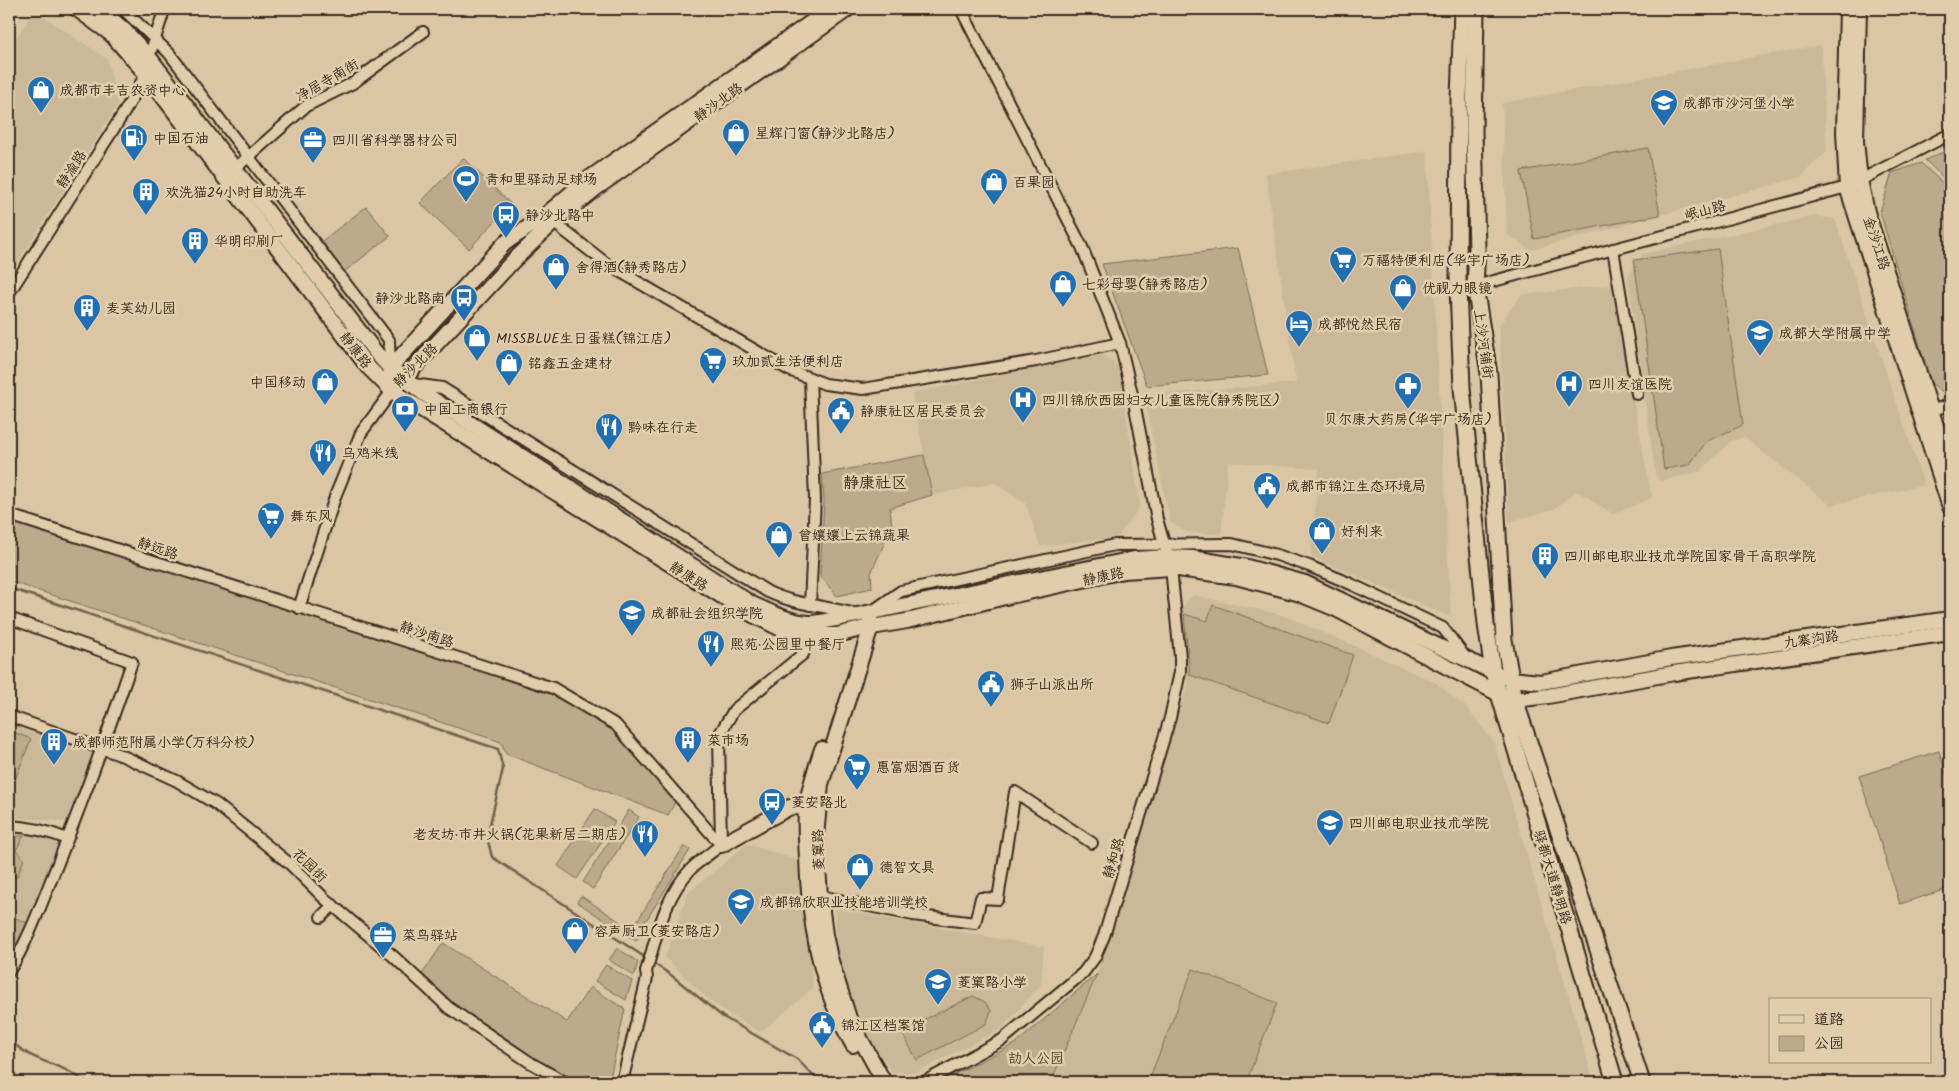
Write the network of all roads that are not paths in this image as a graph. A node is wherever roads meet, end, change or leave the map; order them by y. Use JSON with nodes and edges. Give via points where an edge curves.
{"nodes":[{"id":1,"x":77,"y":9,"type":"edge"},
{"id":2,"x":100,"y":9,"type":"edge"},
{"id":3,"x":124,"y":9,"type":"edge"},
{"id":4,"x":163,"y":9,"type":"edge"},
{"id":5,"x":830,"y":9,"type":"edge"},
{"id":6,"x":848,"y":9,"type":"edge"},
{"id":7,"x":961,"y":9,"type":"edge"},
{"id":8,"x":1462,"y":9,"type":"edge"},
{"id":9,"x":1476,"y":9,"type":"edge"},
{"id":10,"x":1847,"y":9,"type":"edge"},
{"id":11,"x":1859,"y":9,"type":"edge"},
{"id":12,"x":423,"y":32,"type":"dead end"},
{"id":13,"x":155,"y":39,"type":"junction"},
{"id":14,"x":149,"y":57,"type":"junction"},
{"id":15,"x":146,"y":74,"type":"junction"},
{"id":16,"x":1950,"y":134,"type":"edge"},
{"id":17,"x":249,"y":157,"type":"junction"},
{"id":18,"x":231,"y":173,"type":"junction"},
{"id":19,"x":1860,"y":180,"type":"junction"},
{"id":20,"x":1847,"y":187,"type":"junction"},
{"id":21,"x":549,"y":218,"type":"junction"},
{"id":22,"x":1613,"y":249,"type":"junction"},
{"id":23,"x":1475,"y":286,"type":"junction"},
{"id":24,"x":1458,"y":288,"type":"junction"},
{"id":25,"x":9,"y":293,"type":"edge"},
{"id":26,"x":1120,"y":343,"type":"junction"},
{"id":27,"x":390,"y":368,"type":"junction"},
{"id":28,"x":810,"y":378,"type":"junction"},
{"id":29,"x":407,"y":381,"type":"junction"},
{"id":30,"x":392,"y":391,"type":"junction"},
{"id":31,"x":1637,"y":394,"type":"dead end"},
{"id":32,"x":1950,"y":405,"type":"edge"},
{"id":33,"x":1926,"y":412,"type":"junction"},
{"id":34,"x":1950,"y":469,"type":"edge"},
{"id":35,"x":1950,"y":507,"type":"edge"},
{"id":36,"x":9,"y":514,"type":"edge"},
{"id":37,"x":1168,"y":557,"type":"junction"},
{"id":38,"x":810,"y":605,"type":"junction"},
{"id":39,"x":299,"y":608,"type":"junction"},
{"id":40,"x":9,"y":618,"type":"edge"},
{"id":41,"x":866,"y":619,"type":"junction"},
{"id":42,"x":1950,"y":619,"type":"edge"},
{"id":43,"x":1950,"y":633,"type":"edge"},
{"id":44,"x":811,"y":635,"type":"junction"},
{"id":45,"x":1467,"y":660,"type":"junction"},
{"id":46,"x":1493,"y":672,"type":"junction"},
{"id":47,"x":1511,"y":679,"type":"junction"},
{"id":48,"x":1499,"y":694,"type":"junction"},
{"id":49,"x":1516,"y":700,"type":"junction"},
{"id":50,"x":9,"y":716,"type":"edge"},
{"id":51,"x":102,"y":748,"type":"junction"},
{"id":52,"x":813,"y":808,"type":"junction"},
{"id":53,"x":9,"y":826,"type":"edge"},
{"id":54,"x":67,"y":839,"type":"junction"},
{"id":55,"x":1092,"y":843,"type":"dead end"},
{"id":56,"x":721,"y":845,"type":"junction"},
{"id":57,"x":820,"y":896,"type":"junction"},
{"id":58,"x":333,"y":905,"type":"junction"},
{"id":59,"x":321,"y":917,"type":"dead end"},
{"id":60,"x":9,"y":971,"type":"edge"},
{"id":61,"x":564,"y":1082,"type":"edge"},
{"id":62,"x":622,"y":1082,"type":"edge"},
{"id":63,"x":874,"y":1082,"type":"edge"},
{"id":64,"x":884,"y":1082,"type":"edge"},
{"id":65,"x":924,"y":1082,"type":"edge"},
{"id":66,"x":1615,"y":1082,"type":"edge"},
{"id":67,"x":1642,"y":1082,"type":"edge"}],
"edges":[{"from":1,"to":15,"type":"main road","name":"静康路","via":[[110,34]]},
{"from":2,"to":14,"type":"main road","name":"静康路"},
{"from":3,"to":13,"type":"street"},
{"from":4,"to":13,"type":"street","name":"静渝路"},
{"from":5,"to":21,"type":"main road","name":"静沙北路","via":[[584,182]]},
{"from":6,"to":21,"type":"main road","name":"静沙北路"},
{"from":7,"to":26,"type":"street","name":"静和路","via":[[1082,247]]},
{"from":8,"to":24,"type":"main road","name":"上沙河铺街"},
{"from":9,"to":23,"type":"main road","name":"上沙河铺街"},
{"from":10,"to":20,"type":"main road","via":[[1844,132]]},
{"from":11,"to":19,"type":"main road","name":"金沙江路","via":[[1856,141]]},
{"from":12,"to":17,"type":"street","name":"净居寺南街","via":[[353,84],[306,106]]},
{"from":13,"to":14,"type":"street","name":"静渝路"},
{"from":13,"to":17,"type":"street"},
{"from":14,"to":15,"type":"street","name":"静渝路"},
{"from":14,"to":18,"type":"main road","name":"静康路"},
{"from":15,"to":18,"type":"main road","name":"静康路"},
{"from":15,"to":25,"type":"street","name":"静渝路"},
{"from":16,"to":19,"type":"street","name":"岷山路"},
{"from":17,"to":18,"type":"street","name":"净居寺南街"},
{"from":17,"to":27,"type":"street","via":[[389,340]]},
{"from":18,"to":27,"type":"main road","name":"静康路"},
{"from":18,"to":30,"type":"main road","name":"静康路","via":[[368,367]]},
{"from":19,"to":20,"type":"street","name":"岷山路"},
{"from":19,"to":33,"type":"main road","name":"金沙江路"},
{"from":20,"to":22,"type":"street","name":"岷山路"},
{"from":20,"to":33,"type":"main road"},
{"from":21,"to":27,"type":"main road","name":"静沙北路","via":[[505,244]]},
{"from":21,"to":28,"type":"street","via":[[608,264],[789,370]]},
{"from":21,"to":29,"type":"main road","name":"静沙北路"},
{"from":22,"to":23,"type":"street","name":"岷山路"},
{"from":22,"to":31,"type":"street"},
{"from":23,"to":24,"type":"street","name":"岷山路"},
{"from":23,"to":47,"type":"main road","name":"上沙河铺街","via":[[1489,374],[1504,640]]},
{"from":24,"to":46,"type":"main road","name":"上沙河铺街","via":[[1462,388]]},
{"from":26,"to":28,"type":"street","via":[[1036,361],[863,389],[825,384]]},
{"from":26,"to":37,"type":"street","name":"静和路"},
{"from":27,"to":29,"type":"main road","name":"静康路"},
{"from":27,"to":30,"type":"main road","name":"静沙北路"},
{"from":28,"to":38,"type":"street","via":[[816,499]]},
{"from":29,"to":30,"type":"main road","name":"静沙北路"},
{"from":29,"to":38,"type":"street","via":[[442,388],[768,592],[785,600]]},
{"from":29,"to":41,"type":"main road","name":"静康路","via":[[752,604],[775,615],[810,623]]},
{"from":30,"to":39,"type":"street","via":[[361,433],[336,494]]},
{"from":30,"to":44,"type":"main road","name":"静康路","via":[[749,613],[781,629]]},
{"from":32,"to":33,"type":"street"},
{"from":33,"to":34,"type":"main road","name":"金沙江路"},
{"from":33,"to":35,"type":"main road","name":"金沙江路"},
{"from":36,"to":39,"type":"street","name":"静远路"},
{"from":37,"to":41,"type":"main road","name":"静康路","via":[[1124,571],[907,621]]},
{"from":37,"to":41,"type":"street","via":[[1115,545],[901,591]]},
{"from":37,"to":45,"type":"main road","name":"静康路","via":[[1247,567],[1305,583]]},
{"from":37,"to":45,"type":"street","via":[[1232,544],[1310,566],[1443,628]]},
{"from":37,"to":48,"type":"main road","name":"静康路","via":[[1297,593],[1336,609]]},
{"from":37,"to":65,"type":"street","name":"静和路","via":[[1180,658],[1177,689],[1095,957],[1084,973],[1002,1040]]},
{"from":38,"to":41,"type":"street"},
{"from":39,"to":56,"type":"street","name":"静沙南路","via":[[553,688],[616,725]]},
{"from":40,"to":51,"type":"street","via":[[132,662]]},
{"from":41,"to":44,"type":"main road","name":"静康路","via":[[837,635]]},
{"from":41,"to":52,"type":"main road","name":"菱窠路","via":[[813,778]]},
{"from":42,"to":47,"type":"main road","name":"九寨沟路","via":[[1671,658],[1541,682]]},
{"from":43,"to":49,"type":"main road","name":"九寨沟路","via":[[1674,673]]},
{"from":44,"to":56,"type":"street","via":[[803,654],[734,710],[719,735]]},
{"from":45,"to":46,"type":"main road","name":"静康路"},
{"from":46,"to":47,"type":"main road","name":"静康路"},
{"from":46,"to":48,"type":"main road","name":"驿都大道静明路"},
{"from":47,"to":49,"type":"main road","name":"驿都大道静明路"},
{"from":48,"to":49,"type":"main road","name":"静康路"},
{"from":48,"to":66,"type":"main road","name":"驿都大道静明路"},
{"from":49,"to":67,"type":"main road","name":"驿都大道静明路"},
{"from":50,"to":51,"type":"street","name":"花园街"},
{"from":51,"to":54,"type":"street"},
{"from":51,"to":58,"type":"street","name":"花园街","via":[[177,781],[216,804],[290,864]]},
{"from":52,"to":56,"type":"main road","via":[[790,807]]},
{"from":52,"to":57,"type":"main road","name":"菱窠路"},
{"from":52,"to":63,"type":"main road","name":"菱窠路","via":[[808,885],[814,934],[826,986],[843,1028]]},
{"from":53,"to":54,"type":"street","via":[[34,828]]},
{"from":54,"to":60,"type":"street","via":[[36,918]]},
{"from":55,"to":57,"type":"street","via":[[1015,792],[998,899],[981,898],[975,923],[913,915]]},
{"from":56,"to":62,"type":"street","via":[[691,870],[673,895],[660,922]]},
{"from":57,"to":64,"type":"main road","name":"菱窠路","via":[[830,958],[849,1018]]},
{"from":58,"to":59,"type":"street"},
{"from":58,"to":61,"type":"street","name":"花园街","via":[[449,1008]]}]}
